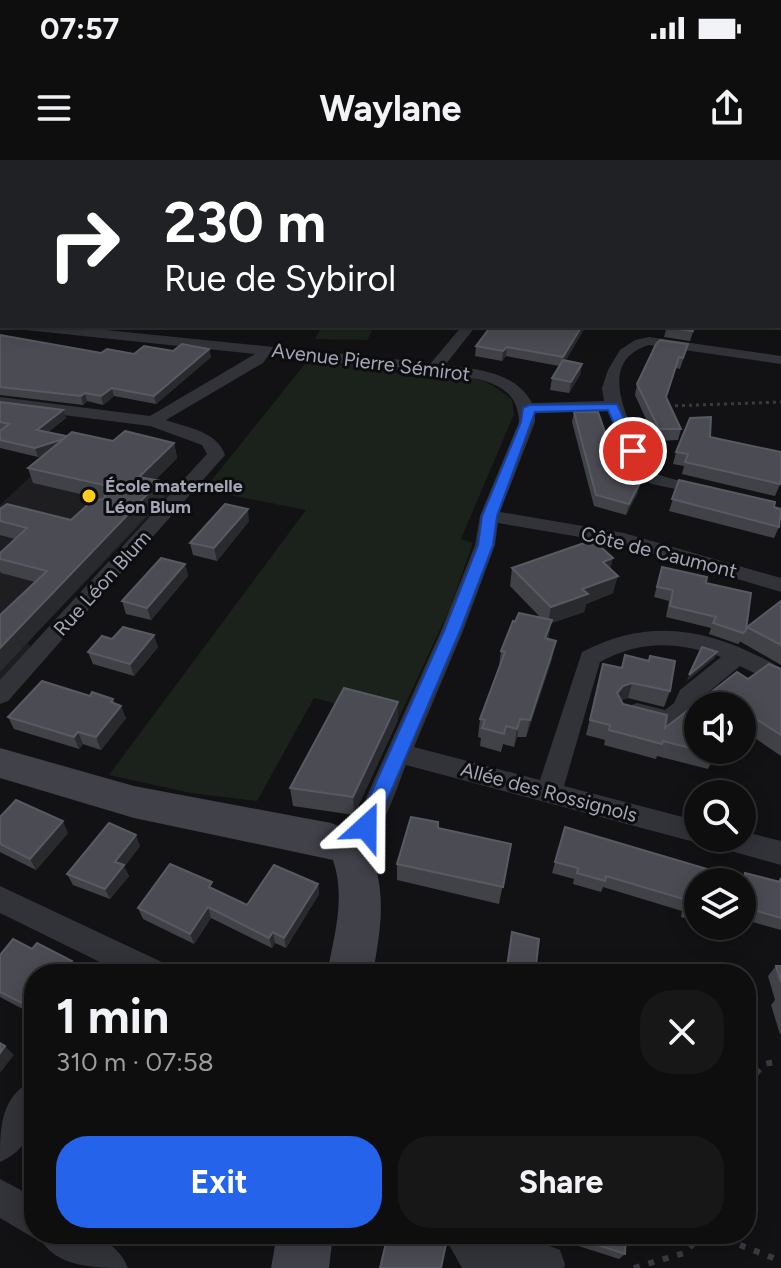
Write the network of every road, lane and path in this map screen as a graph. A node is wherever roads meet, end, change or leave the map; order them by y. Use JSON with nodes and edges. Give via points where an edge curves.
{"nodes":[{"id":1,"x":47,"y":328,"type":"edge"},
{"id":2,"x":467,"y":328,"type":"edge"},
{"id":3,"x":642,"y":334,"type":"edge"},
{"id":4,"x":267,"y":349,"type":"junction"},
{"id":5,"x":781,"y":360,"type":"edge"},
{"id":6,"x":435,"y":368,"type":"junction"},
{"id":7,"x":0,"y":402,"type":"edge"},
{"id":8,"x":781,"y":402,"type":"edge"},
{"id":9,"x":613,"y":407,"type":"junction"},
{"id":10,"x":529,"y":408,"type":"junction"},
{"id":11,"x":153,"y":421,"type":"junction"},
{"id":12,"x":719,"y":494,"type":"edge"},
{"id":13,"x":489,"y":516,"type":"junction"},
{"id":14,"x":781,"y":585,"type":"edge"},
{"id":15,"x":739,"y":655,"type":"junction"},
{"id":16,"x":781,"y":678,"type":"edge"},
{"id":17,"x":0,"y":695,"type":"edge"},
{"id":18,"x":627,"y":710,"type":"edge"},
{"id":19,"x":399,"y":753,"type":"junction"},
{"id":20,"x":0,"y":763,"type":"edge"},
{"id":21,"x":549,"y":791,"type":"junction"},
{"id":22,"x":684,"y":828,"type":"edge"},
{"id":23,"x":756,"y":847,"type":"edge"},
{"id":24,"x":349,"y":848,"type":"junction"},
{"id":25,"x":781,"y":853,"type":"edge"},
{"id":26,"x":0,"y":899,"type":"edge"},
{"id":27,"x":124,"y":964,"type":"edge"},
{"id":28,"x":352,"y":964,"type":"edge"},
{"id":29,"x":781,"y":1061,"type":"edge"},
{"id":30,"x":756,"y":1073,"type":"edge"},
{"id":31,"x":24,"y":1111,"type":"edge"},
{"id":32,"x":0,"y":1144,"type":"edge"},
{"id":33,"x":0,"y":1197,"type":"edge"},
{"id":34,"x":24,"y":1213,"type":"edge"},
{"id":35,"x":72,"y":1244,"type":"edge"},
{"id":36,"x":304,"y":1244,"type":"edge"},
{"id":37,"x":469,"y":1244,"type":"edge"},
{"id":38,"x":693,"y":1244,"type":"edge"},
{"id":39,"x":738,"y":1244,"type":"edge"},
{"id":40,"x":781,"y":1261,"type":"edge"},
{"id":41,"x":546,"y":1264,"type":"dead end"},
{"id":42,"x":109,"y":1268,"type":"edge"},
{"id":43,"x":300,"y":1268,"type":"edge"},
{"id":44,"x":485,"y":1268,"type":"edge"},
{"id":45,"x":491,"y":1268,"type":"edge"},
{"id":46,"x":634,"y":1268,"type":"edge"}],
"edges":[{"from":1,"to":4,"type":"street","name":"Avenue Pierre Sémirot"},
{"from":2,"to":6,"type":"street"},
{"from":3,"to":5,"type":"street"},
{"from":3,"to":9,"type":"street","via":[[624,355],[610,388]]},
{"from":4,"to":6,"type":"street","name":"Avenue Pierre Sémirot"},
{"from":4,"to":11,"type":"street","via":[[258,360]]},
{"from":6,"to":10,"type":"street","name":"Avenue Pierre Sémirot","via":[[506,384]]},
{"from":7,"to":11,"type":"street","name":"Rue Léon Blum"},
{"from":8,"to":9,"type":"path"},
{"from":9,"to":10,"type":"street"},
{"from":9,"to":12,"type":"street","via":[[642,472]]},
{"from":10,"to":13,"type":"street"},
{"from":11,"to":17,"type":"street","name":"Rue Léon Blum","via":[[208,441],[216,450],[214,460]]},
{"from":13,"to":14,"type":"street","name":"Côte de Caumont","via":[[624,539]]},
{"from":13,"to":19,"type":"street","via":[[485,545]]},
{"from":15,"to":16,"type":"street"},
{"from":15,"to":18,"type":"street","via":[[688,696],[685,708],[669,720]]},
{"from":15,"to":21,"type":"street","via":[[669,635],[636,638],[590,658]]},
{"from":19,"to":21,"type":"street","name":"Allée des Rossignols"},
{"from":19,"to":24,"type":"street","via":[[366,827]]},
{"from":20,"to":24,"type":"street","via":[[134,802],[331,840]]},
{"from":21,"to":22,"type":"street","name":"Allée des Rossignols"},
{"from":23,"to":25,"type":"street"},
{"from":24,"to":28,"type":"street","via":[[361,880]]},
{"from":26,"to":27,"type":"street"},
{"from":29,"to":30,"type":"path","via":[[764,1064]]},
{"from":31,"to":32,"type":"street"},
{"from":33,"to":34,"type":"street"},
{"from":35,"to":42,"type":"street"},
{"from":36,"to":43,"type":"street"},
{"from":37,"to":44,"type":"street"},
{"from":38,"to":46,"type":"path","via":[[684,1253]]},
{"from":39,"to":40,"type":"path"},
{"from":41,"to":45,"type":"street","via":[[509,1258]]}]}
